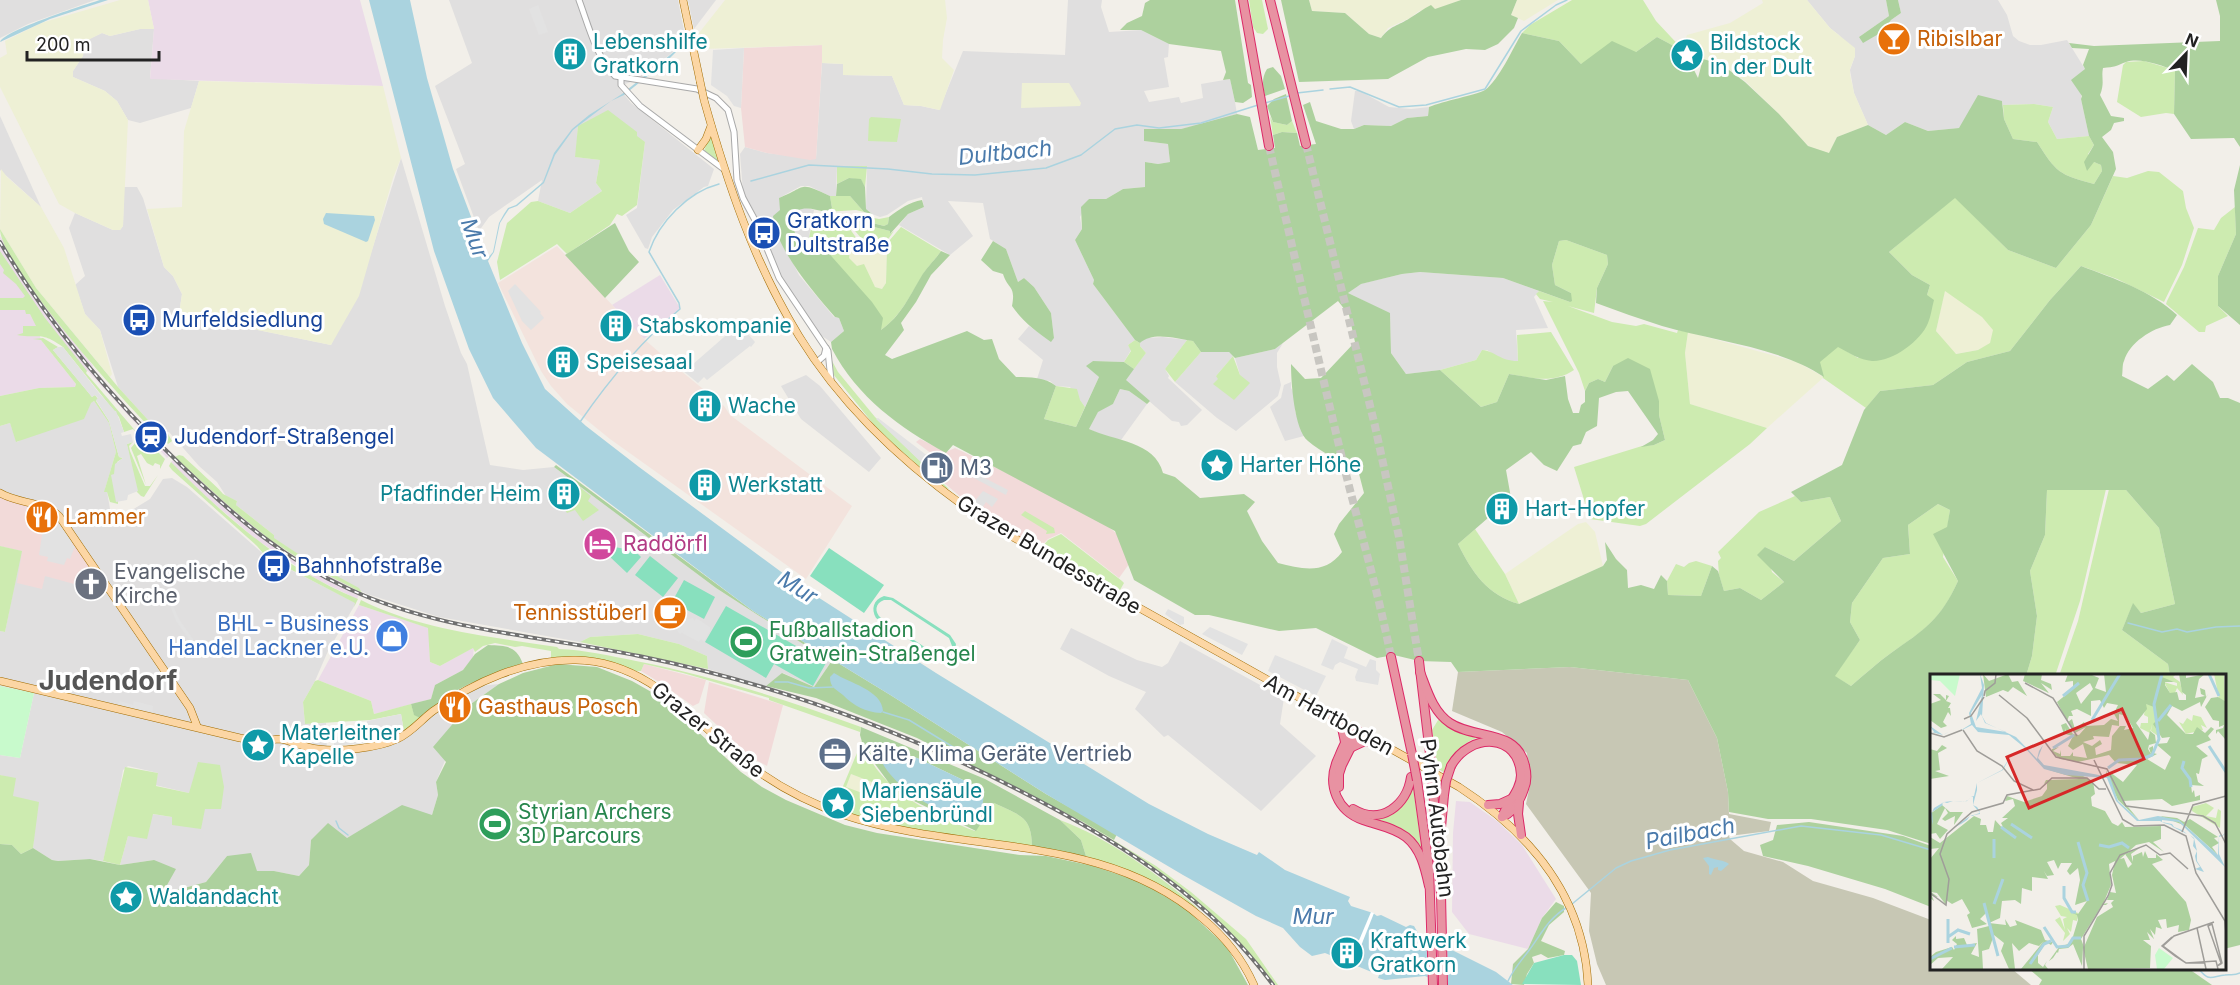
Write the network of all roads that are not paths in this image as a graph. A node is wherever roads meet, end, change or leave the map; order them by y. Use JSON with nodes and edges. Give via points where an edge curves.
{"nodes":[{"id":1,"x":579,"y":0,"type":"edge"},
{"id":2,"x":1243,"y":0,"type":"edge"},
{"id":3,"x":1270,"y":0,"type":"edge"},
{"id":4,"x":683,"y":3,"type":"edge"},
{"id":5,"x":621,"y":78,"type":"junction"},
{"id":6,"x":711,"y":126,"type":"junction"},
{"id":7,"x":1306,"y":144,"type":"tunnel mouth"},
{"id":8,"x":1269,"y":146,"type":"tunnel mouth"},
{"id":9,"x":698,"y":150,"type":"junction"},
{"id":10,"x":725,"y":170,"type":"junction"},
{"id":11,"x":828,"y":354,"type":"junction"},
{"id":12,"x":817,"y":362,"type":"junction"},
{"id":13,"x":831,"y":380,"type":"junction"},
{"id":14,"x":0,"y":493,"type":"edge"},
{"id":15,"x":1182,"y":633,"type":"joint"},
{"id":16,"x":1391,"y":657,"type":"tunnel mouth"},
{"id":17,"x":1419,"y":661,"type":"tunnel mouth"},
{"id":18,"x":1420,"y":672,"type":"junction"},
{"id":19,"x":0,"y":681,"type":"edge"},
{"id":20,"x":1333,"y":717,"type":"junction"},
{"id":21,"x":197,"y":726,"type":"junction"},
{"id":22,"x":1357,"y":730,"type":"junction"},
{"id":23,"x":1377,"y":742,"type":"junction"},
{"id":24,"x":1347,"y":746,"type":"junction"},
{"id":25,"x":1414,"y":779,"type":"junction"},
{"id":26,"x":1515,"y":800,"type":"junction"},
{"id":27,"x":1488,"y":805,"type":"junction"},
{"id":28,"x":1502,"y":817,"type":"junction"},
{"id":29,"x":1521,"y":835,"type":"junction"},
{"id":30,"x":1439,"y":851,"type":"junction"},
{"id":31,"x":1429,"y":886,"type":"junction"},
{"id":32,"x":1254,"y":985,"type":"edge"},
{"id":33,"x":1433,"y":985,"type":"edge"},
{"id":34,"x":1443,"y":985,"type":"edge"},
{"id":35,"x":1588,"y":985,"type":"edge"}],
"edges":[{"from":1,"to":5,"type":"street","via":[[610,71]]},
{"from":2,"to":8,"type":"highway"},
{"from":3,"to":7,"type":"highway"},
{"from":4,"to":6,"type":"main road","name":"Grazer Bundesstraße","bridge":true},
{"from":5,"to":9,"type":"street","via":[[621,85],[640,106]]},
{"from":5,"to":11,"type":"street","via":[[697,89],[716,98],[728,110],[743,198],[779,278]]},
{"from":6,"to":9,"type":"main road"},
{"from":6,"to":10,"type":"main road","name":"Grazer Bundesstraße"},
{"from":9,"to":10,"type":"street"},
{"from":10,"to":12,"type":"main road","name":"Grazer Bundesstraße","via":[[771,285]]},
{"from":11,"to":12,"type":"street"},
{"from":11,"to":12,"type":"street","via":[[822,364]]},
{"from":11,"to":13,"type":"street"},
{"from":12,"to":13,"type":"main road","name":"Grazer Bundesstraße"},
{"from":13,"to":15,"type":"main road","name":"Grazer Bundesstraße","via":[[875,432],[956,501]]},
{"from":14,"to":21,"type":"main road","via":[[57,514],[190,708]]},
{"from":15,"to":20,"type":"main road","name":"Am Hartboden"},
{"from":16,"to":25,"type":"highway","name":"Pyhrn Autobahn","bridge":true},
{"from":17,"to":18,"type":"highway","name":"Pyhrn Autobahn"},
{"from":18,"to":26,"type":"highway","via":[[1436,709],[1450,723],[1500,738],[1520,753],[1526,785]]},
{"from":18,"to":30,"type":"highway","name":"Pyhrn Autobahn","bridge":true},
{"from":19,"to":21,"type":"main road","name":"Grazer Straße"},
{"from":20,"to":22,"type":"main road","name":"Am Hartboden"},
{"from":20,"to":24,"type":"highway","via":[[1342,728]]},
{"from":21,"to":32,"type":"main road","name":"Grazer Straße","via":[[240,738],[281,739],[317,749],[374,746],[405,735],[470,688],[495,677],[551,661],[599,662],[649,682],[761,773],[832,810],[884,826],[1070,856],[1137,876],[1170,893],[1211,925],[1235,951]]},
{"from":22,"to":23,"type":"main road","name":"Am Hartboden"},
{"from":22,"to":24,"type":"highway"},
{"from":23,"to":24,"type":"highway"},
{"from":23,"to":27,"type":"main road","name":"Am Hartboden"},
{"from":24,"to":25,"type":"highway","via":[[1339,785],[1346,803],[1356,811],[1381,815],[1391,811]]},
{"from":24,"to":31,"type":"highway","via":[[1333,774],[1334,791],[1340,803],[1356,817],[1407,838],[1418,850]]},
{"from":25,"to":31,"type":"highway","name":"Pyhrn Autobahn"},
{"from":26,"to":27,"type":"highway"},
{"from":26,"to":28,"type":"highway"},
{"from":26,"to":29,"type":"highway"},
{"from":26,"to":30,"type":"highway","bridge":true,"via":[[1520,771],[1516,758],[1504,746],[1483,741],[1472,744],[1451,766]]},
{"from":27,"to":28,"type":"main road","name":"Am Hartboden"},
{"from":28,"to":29,"type":"main road","name":"Am Hartboden"},
{"from":29,"to":35,"type":"main road","name":"Am Hartboden","via":[[1549,869],[1578,928]]},
{"from":30,"to":34,"type":"highway","name":"Pyhrn Autobahn"},
{"from":31,"to":33,"type":"highway","name":"Pyhrn Autobahn"}]}
